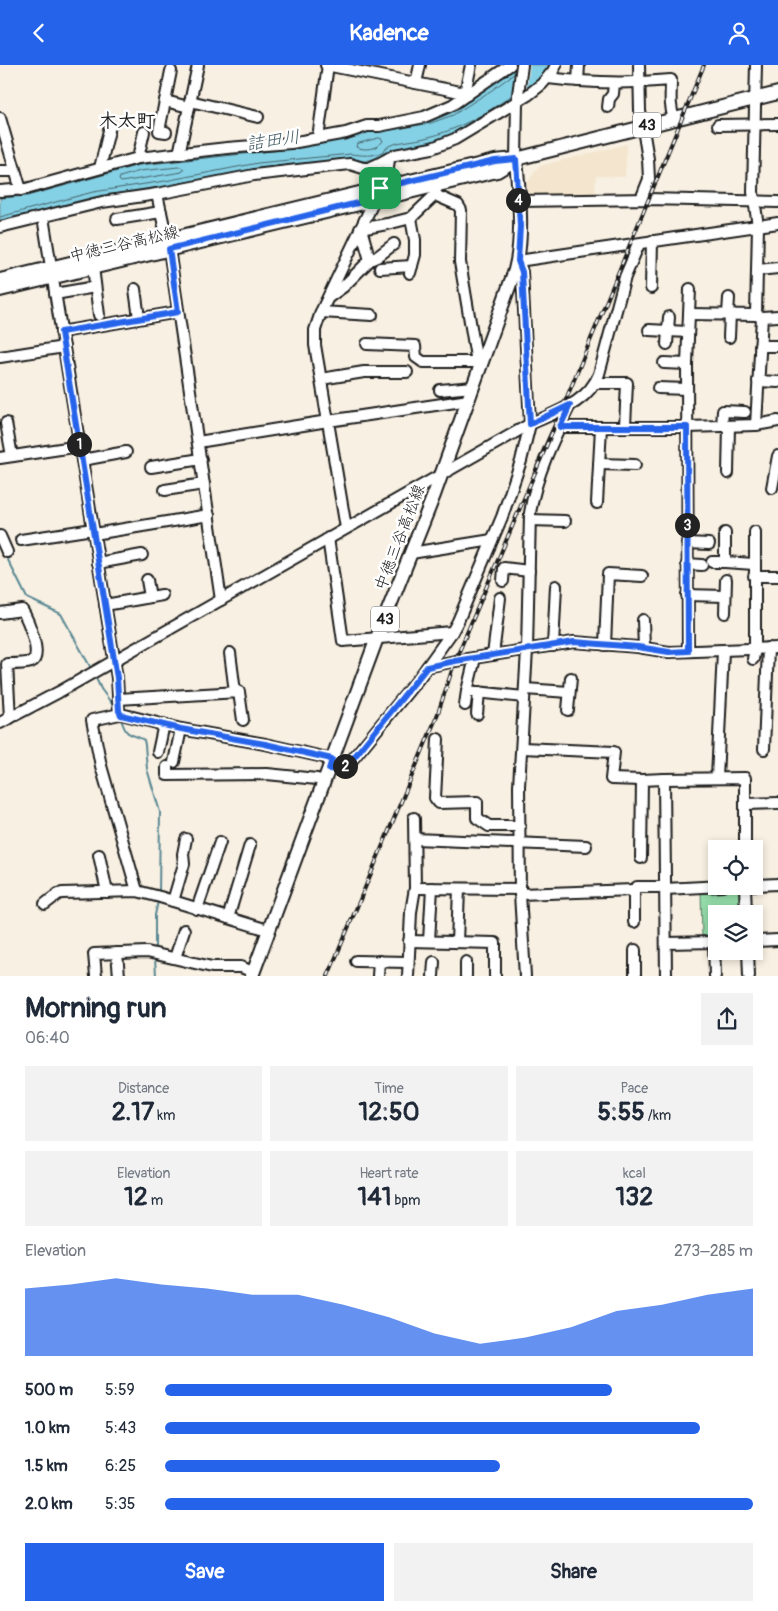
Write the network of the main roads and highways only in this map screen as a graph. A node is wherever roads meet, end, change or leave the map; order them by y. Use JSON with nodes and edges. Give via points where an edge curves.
{"nodes":[{"id":1,"x":778,"y":93,"type":"edge"},
{"id":2,"x":516,"y":159,"type":"junction"},
{"id":3,"x":377,"y":193,"type":"junction"},
{"id":4,"x":168,"y":245,"type":"junction"},
{"id":5,"x":52,"y":272,"type":"junction"},
{"id":6,"x":0,"y":280,"type":"edge"},
{"id":7,"x":0,"y":290,"type":"edge"},
{"id":8,"x":253,"y":974,"type":"edge"}],
"edges":[{"from":1,"to":2,"type":"main road","name":"中徳三谷高松線","number":"43"},
{"from":2,"to":3,"type":"main road","name":"中徳三谷高松線","number":"43","via":[[495,161]]},
{"from":2,"to":3,"type":"main road","name":"中徳三谷高松線","number":"43","via":[[497,171],[436,190]]},
{"from":2,"to":8,"type":"main road","name":"中徳三谷高松線","number":"43","via":[[520,226],[518,261]]},
{"from":3,"to":4,"type":"main road","name":"中徳三谷高松線","number":"43"},
{"from":4,"to":5,"type":"main road","name":"中徳三谷高松線","number":"43"},
{"from":4,"to":5,"type":"main road","name":"中徳三谷高松線","number":"43","via":[[93,267]]},
{"from":5,"to":6,"type":"main road","name":"中徳三谷高松線","number":"43"},
{"from":5,"to":7,"type":"main road","name":"中徳三谷高松線","number":"43"}]}
